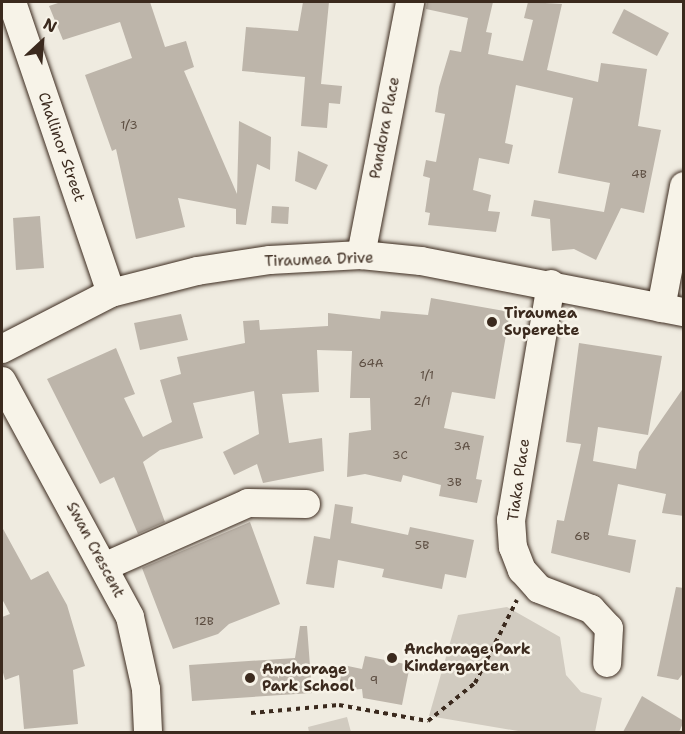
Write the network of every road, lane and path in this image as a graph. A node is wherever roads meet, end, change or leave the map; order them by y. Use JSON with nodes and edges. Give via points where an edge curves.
{"nodes":[{"id":1,"x":12,"y":2,"type":"edge"},
{"id":2,"x":410,"y":2,"type":"edge"},
{"id":3,"x":684,"y":186,"type":"edge"},
{"id":4,"x":361,"y":255,"type":"junction"},
{"id":5,"x":551,"y":284,"type":"junction"},
{"id":6,"x":111,"y":293,"type":"junction"},
{"id":7,"x":672,"y":310,"type":"edge"},
{"id":8,"x":2,"y":348,"type":"edge"},
{"id":9,"x":2,"y":381,"type":"edge"},
{"id":10,"x":306,"y":504,"type":"dead end"},
{"id":11,"x":106,"y":566,"type":"junction"},
{"id":12,"x":518,"y":596,"type":"dead end"},
{"id":13,"x":608,"y":663,"type":"dead end"},
{"id":14,"x":250,"y":713,"type":"dead end"},
{"id":15,"x":148,"y":732,"type":"edge"}],
"edges":[{"from":1,"to":6,"type":"street","name":"Challinor Street"},
{"from":2,"to":4,"type":"street","name":"Pandora Place"},
{"from":3,"to":7,"type":"street"},
{"from":4,"to":5,"type":"street","name":"Tiraumea Drive"},
{"from":4,"to":6,"type":"street","name":"Tiraumea Drive","via":[[249,263]]},
{"from":5,"to":7,"type":"street","name":"Tiraumea Drive"},
{"from":5,"to":13,"type":"street","name":"Tiaka Place","via":[[510,520],[513,548],[522,570],[539,589],[591,609],[609,628]]},
{"from":6,"to":8,"type":"street","name":"Tiraumea Drive"},
{"from":9,"to":11,"type":"street","name":"Swan Crescent"},
{"from":10,"to":11,"type":"street","via":[[248,503]]},
{"from":11,"to":15,"type":"street","name":"Swan Crescent","via":[[130,617],[139,649]]},
{"from":12,"to":14,"type":"path","via":[[475,683],[428,721],[339,705]]}]}
